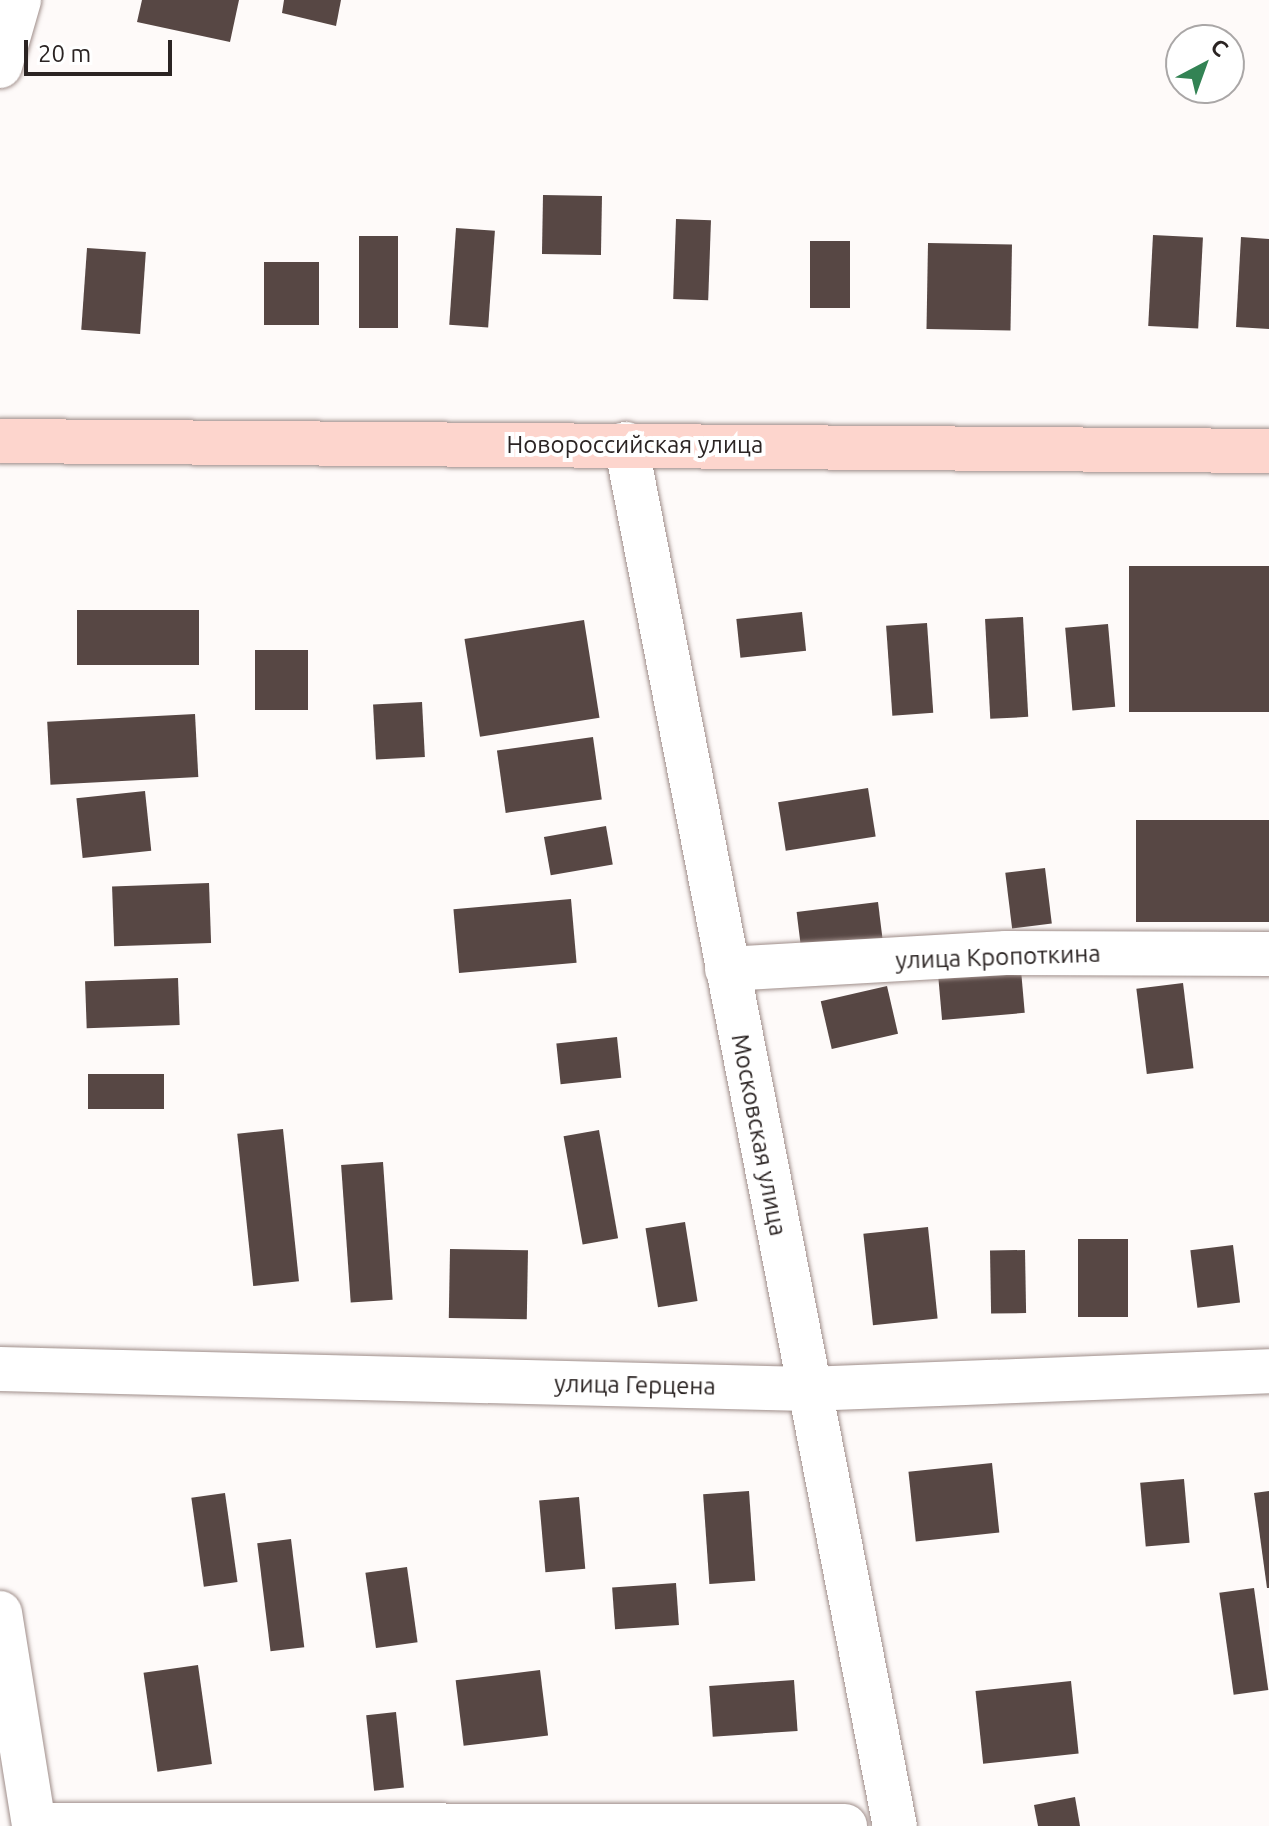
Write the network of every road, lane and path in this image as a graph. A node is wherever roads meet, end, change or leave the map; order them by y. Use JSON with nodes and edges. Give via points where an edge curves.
{"nodes":[{"id":1,"x":19,"y":0,"type":"edge"},
{"id":2,"x":0,"y":66,"type":"edge"},
{"id":3,"x":0,"y":441,"type":"edge"},
{"id":4,"x":626,"y":444,"type":"junction"},
{"id":5,"x":1269,"y":451,"type":"edge"},
{"id":6,"x":1269,"y":954,"type":"edge"},
{"id":7,"x":727,"y":969,"type":"junction"},
{"id":8,"x":0,"y":1369,"type":"edge"},
{"id":9,"x":1269,"y":1371,"type":"edge"},
{"id":10,"x":807,"y":1389,"type":"junction"},
{"id":11,"x":0,"y":1613,"type":"edge"},
{"id":12,"x":34,"y":1825,"type":"edge"},
{"id":13,"x":845,"y":1826,"type":"edge"},
{"id":14,"x":895,"y":1826,"type":"edge"}],
"edges":[{"from":1,"to":2,"type":"street"},
{"from":3,"to":4,"type":"main road","name":"Новороссийская улица"},
{"from":4,"to":5,"type":"main road","name":"Новороссийская улица"},
{"from":4,"to":7,"type":"street","name":"Московская улица"},
{"from":6,"to":7,"type":"street","name":"улица Кропоткина","via":[[1006,953]]},
{"from":7,"to":10,"type":"street","name":"Московская улица"},
{"from":8,"to":10,"type":"street","name":"улица Герцена"},
{"from":9,"to":10,"type":"street","name":"улица Герцена"},
{"from":10,"to":14,"type":"street","name":"Московская улица"},
{"from":11,"to":12,"type":"street"},
{"from":12,"to":13,"type":"street"}]}
